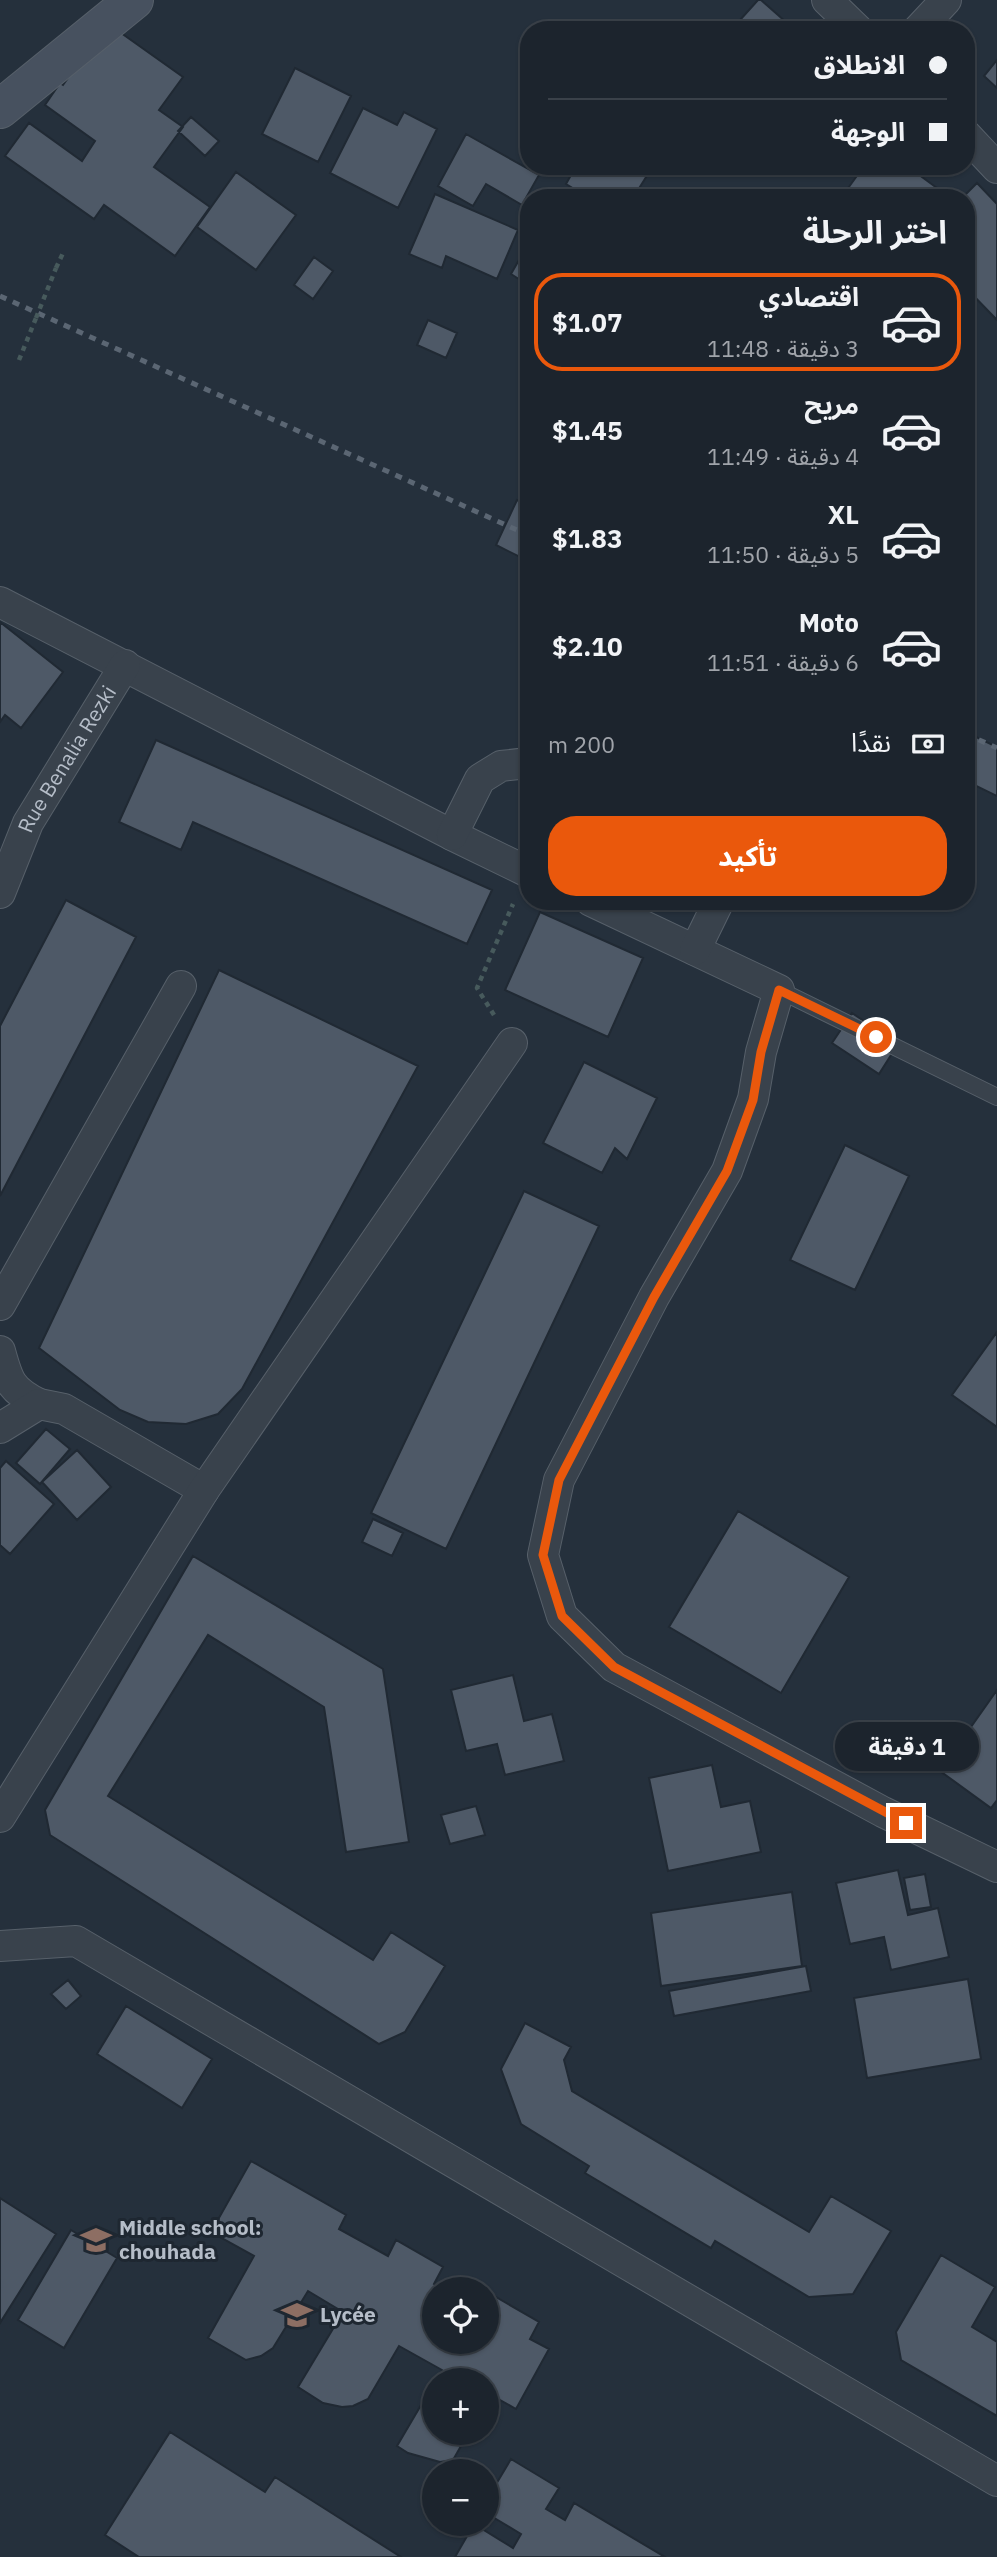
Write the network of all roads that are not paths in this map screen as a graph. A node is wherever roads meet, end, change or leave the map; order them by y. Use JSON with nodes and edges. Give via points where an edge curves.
{"nodes":[{"id":1,"x":134,"y":0,"type":"edge"},
{"id":2,"x":827,"y":0,"type":"edge"},
{"id":3,"x":946,"y":0,"type":"edge"},
{"id":4,"x":849,"y":21,"type":"edge"},
{"id":5,"x":926,"y":21,"type":"edge"},
{"id":6,"x":0,"y":109,"type":"edge"},
{"id":7,"x":975,"y":145,"type":"edge"},
{"id":8,"x":997,"y":168,"type":"edge"},
{"id":9,"x":0,"y":603,"type":"edge"},
{"id":10,"x":125,"y":666,"type":"junction"},
{"id":11,"x":520,"y":764,"type":"edge"},
{"id":12,"x":452,"y":835,"type":"junction"},
{"id":13,"x":520,"y":867,"type":"edge"},
{"id":14,"x":0,"y":893,"type":"edge"},
{"id":15,"x":610,"y":910,"type":"edge"},
{"id":16,"x":715,"y":910,"type":"edge"},
{"id":17,"x":695,"y":950,"type":"junction"},
{"id":18,"x":181,"y":986,"type":"dead end"},
{"id":19,"x":779,"y":990,"type":"junction"},
{"id":20,"x":512,"y":1042,"type":"dead end"},
{"id":21,"x":997,"y":1097,"type":"edge"},
{"id":22,"x":0,"y":1305,"type":"edge"},
{"id":23,"x":0,"y":1351,"type":"edge"},
{"id":24,"x":39,"y":1404,"type":"junction"},
{"id":25,"x":0,"y":1428,"type":"edge"},
{"id":26,"x":204,"y":1490,"type":"junction"},
{"id":27,"x":0,"y":1817,"type":"edge"},
{"id":28,"x":997,"y":1867,"type":"edge"},
{"id":29,"x":0,"y":1946,"type":"edge"},
{"id":30,"x":997,"y":2482,"type":"edge"}],
"edges":[{"from":1,"to":6,"type":"main road"},
{"from":2,"to":4,"type":"street"},
{"from":3,"to":5,"type":"street"},
{"from":7,"to":8,"type":"street"},
{"from":9,"to":10,"type":"street"},
{"from":10,"to":12,"type":"street"},
{"from":10,"to":14,"type":"street","name":"Rue Benalia Rezki","via":[[28,823]]},
{"from":11,"to":12,"type":"street","via":[[501,766],[480,779]]},
{"from":12,"to":13,"type":"street"},
{"from":15,"to":17,"type":"street"},
{"from":16,"to":17,"type":"street"},
{"from":17,"to":19,"type":"street"},
{"from":18,"to":22,"type":"street"},
{"from":19,"to":21,"type":"lane"},
{"from":19,"to":28,"type":"street","via":[[753,1100],[727,1171],[654,1297],[559,1480],[543,1555],[562,1616],[614,1667],[883,1812]]},
{"from":20,"to":26,"type":"street"},
{"from":23,"to":24,"type":"street","via":[[19,1394]]},
{"from":24,"to":25,"type":"street"},
{"from":24,"to":26,"type":"street","via":[[64,1409]]},
{"from":26,"to":27,"type":"street"},
{"from":29,"to":30,"type":"street","via":[[76,1941]]}]}
